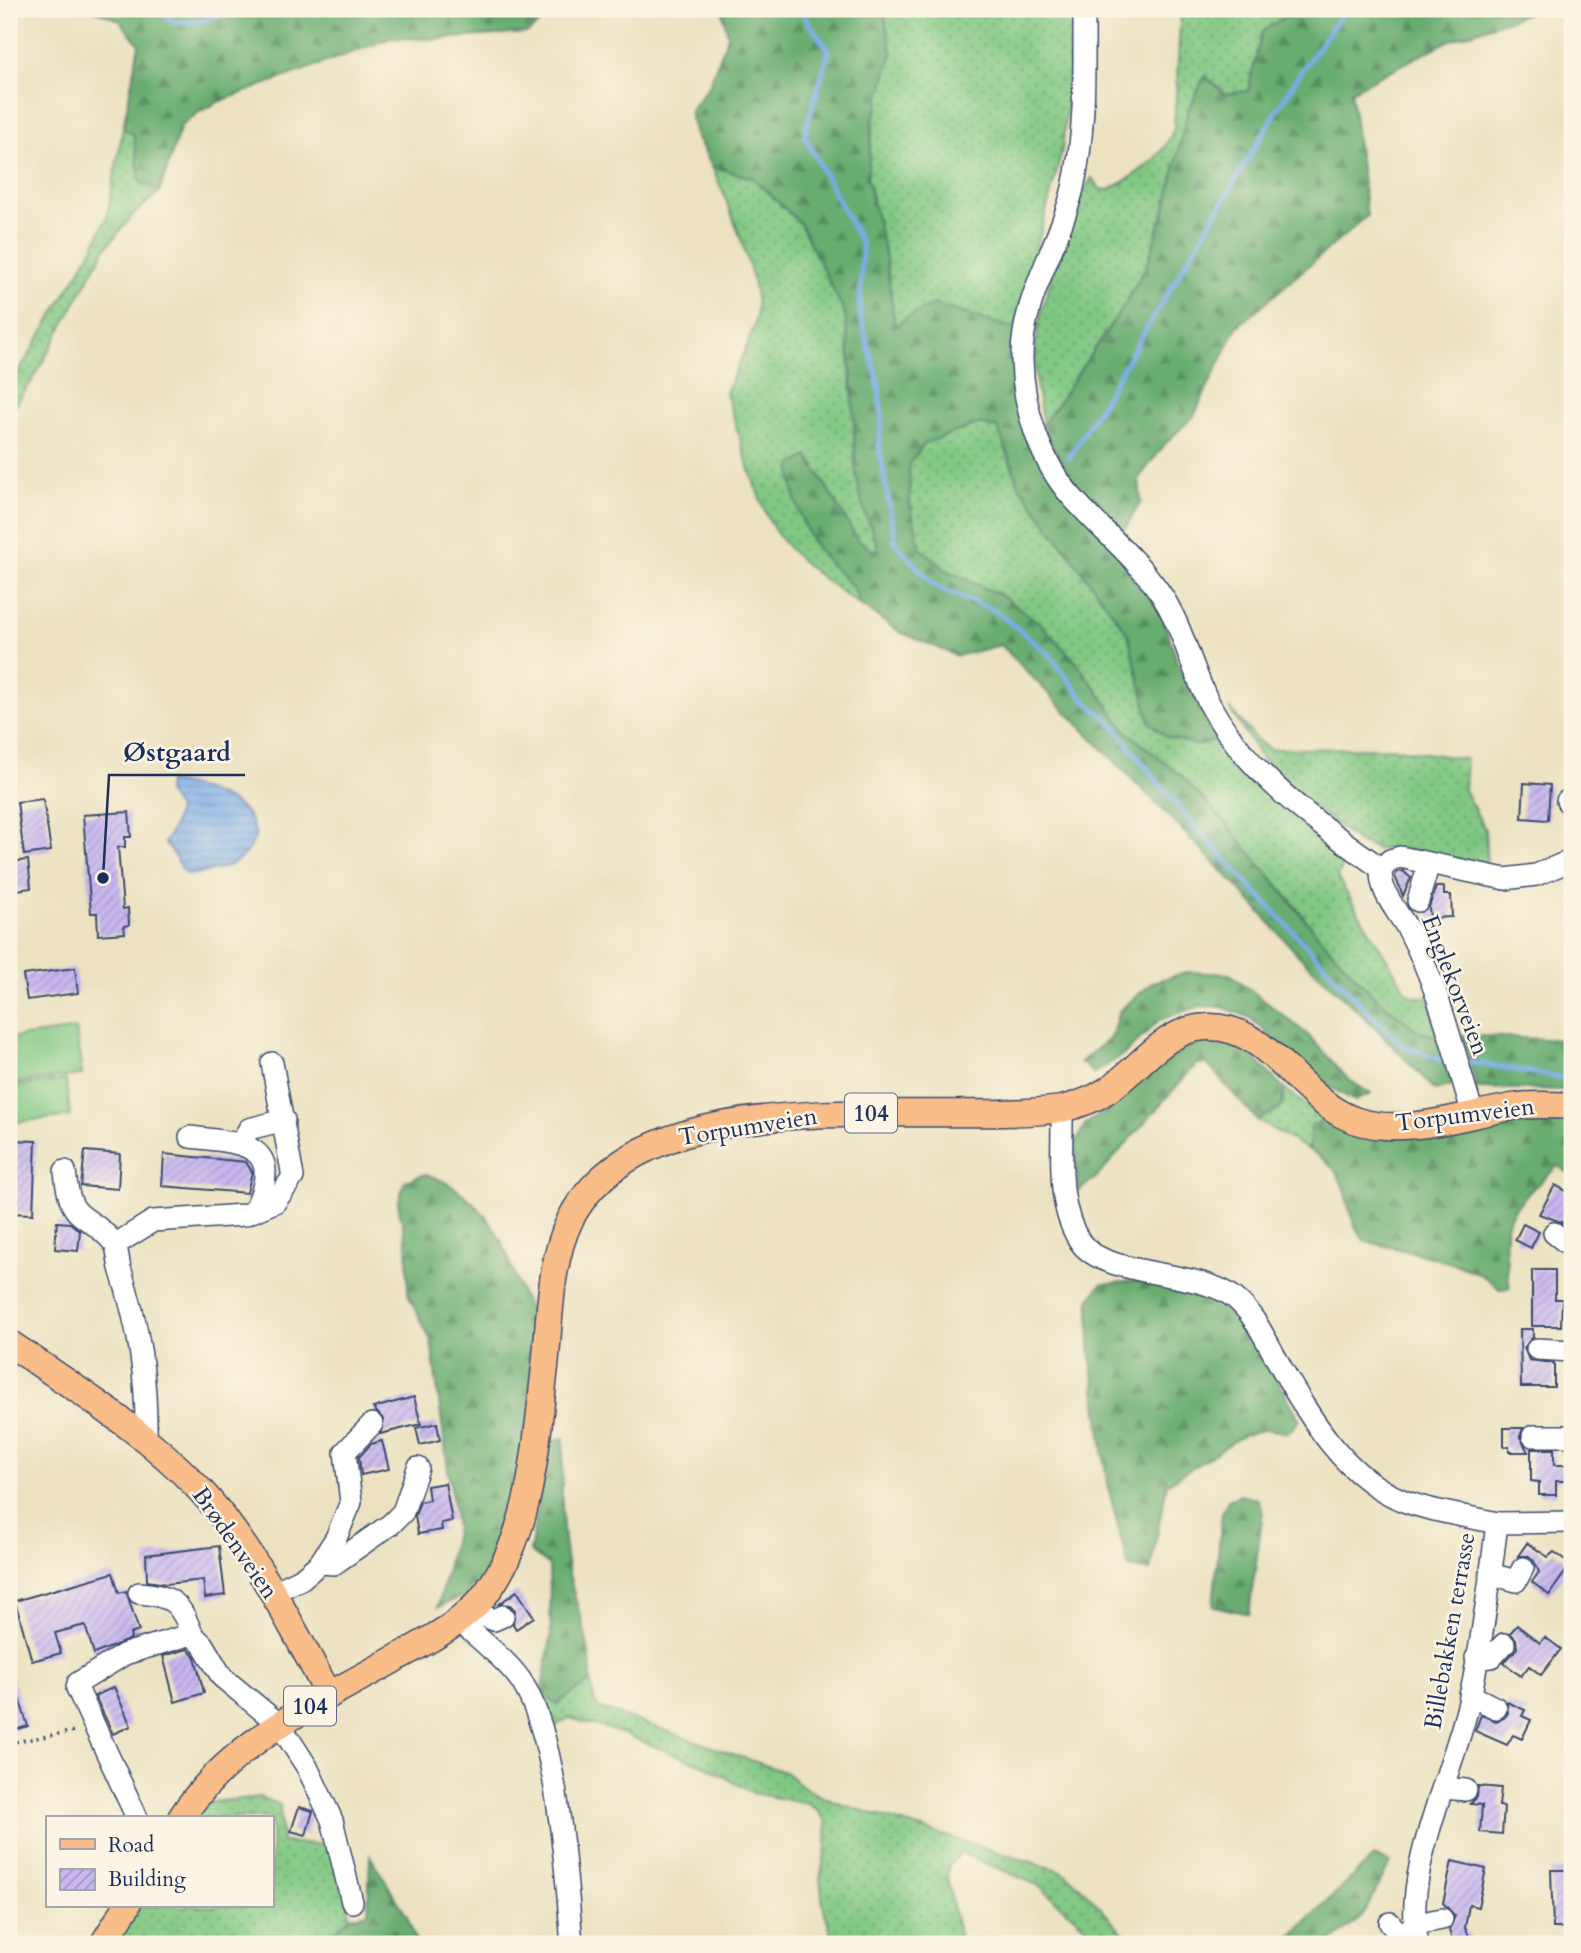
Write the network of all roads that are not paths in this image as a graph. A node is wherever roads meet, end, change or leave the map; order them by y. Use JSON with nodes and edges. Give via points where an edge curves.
{"nodes":[{"id":1,"x":1084,"y":9,"type":"edge"},
{"id":2,"x":1572,"y":860,"type":"edge"},
{"id":3,"x":1429,"y":863,"type":"junction"},
{"id":4,"x":1382,"y":869,"type":"junction"},
{"id":5,"x":1418,"y":901,"type":"dead end"},
{"id":6,"x":272,"y":1063,"type":"dead end"},
{"id":7,"x":1572,"y":1106,"type":"edge"},
{"id":8,"x":1062,"y":1109,"type":"junction"},
{"id":9,"x":1473,"y":1114,"type":"junction"},
{"id":10,"x":284,"y":1120,"type":"junction"},
{"id":11,"x":190,"y":1137,"type":"dead end"},
{"id":12,"x":241,"y":1143,"type":"junction"},
{"id":13,"x":65,"y":1171,"type":"dead end"},
{"id":14,"x":254,"y":1211,"type":"junction"},
{"id":15,"x":1554,"y":1233,"type":"dead end"},
{"id":16,"x":116,"y":1244,"type":"junction"},
{"id":17,"x":1572,"y":1247,"type":"edge"},
{"id":18,"x":9,"y":1343,"type":"edge"},
{"id":19,"x":1537,"y":1349,"type":"dead end"},
{"id":20,"x":1572,"y":1351,"type":"edge"},
{"id":21,"x":372,"y":1424,"type":"dead end"},
{"id":22,"x":1533,"y":1436,"type":"dead end"},
{"id":23,"x":1572,"y":1436,"type":"edge"},
{"id":24,"x":146,"y":1438,"type":"junction"},
{"id":25,"x":418,"y":1468,"type":"dead end"},
{"id":26,"x":1572,"y":1522,"type":"edge"},
{"id":27,"x":1497,"y":1523,"type":"junction"},
{"id":28,"x":320,"y":1563,"type":"junction"},
{"id":29,"x":1523,"y":1568,"type":"dead end"},
{"id":30,"x":1491,"y":1574,"type":"junction"},
{"id":31,"x":272,"y":1592,"type":"junction"},
{"id":32,"x":139,"y":1593,"type":"dead end"},
{"id":33,"x":465,"y":1616,"type":"junction"},
{"id":34,"x":503,"y":1616,"type":"dead end"},
{"id":35,"x":192,"y":1634,"type":"junction"},
{"id":36,"x":1504,"y":1644,"type":"dead end"},
{"id":37,"x":1476,"y":1658,"type":"junction"},
{"id":38,"x":329,"y":1695,"type":"junction"},
{"id":39,"x":1470,"y":1695,"type":"junction"},
{"id":40,"x":1496,"y":1708,"type":"dead end"},
{"id":41,"x":280,"y":1724,"type":"junction"},
{"id":42,"x":1444,"y":1788,"type":"junction"},
{"id":43,"x":1466,"y":1790,"type":"dead end"},
{"id":44,"x":136,"y":1816,"type":"edge"},
{"id":45,"x":183,"y":1816,"type":"edge"},
{"id":46,"x":352,"y":1902,"type":"dead end"},
{"id":47,"x":126,"y":1908,"type":"edge"},
{"id":48,"x":1442,"y":1919,"type":"dead end"},
{"id":49,"x":1390,"y":1923,"type":"dead end"},
{"id":50,"x":1417,"y":1934,"type":"edge"},
{"id":51,"x":103,"y":1944,"type":"edge"},
{"id":52,"x":572,"y":1944,"type":"edge"}],
"edges":[{"from":1,"to":4,"type":"street","via":[[1081,125],[1072,189],[1032,294],[1024,332],[1024,387],[1033,425],[1069,495],[1150,578],[1168,603],[1200,685],[1222,724],[1319,825]]},
{"from":2,"to":3,"type":"street","via":[[1536,875],[1505,879]]},
{"from":3,"to":4,"type":"street","via":[[1400,857]]},
{"from":3,"to":5,"type":"street"},
{"from":4,"to":9,"type":"street","name":"Englekorveien","via":[[1385,891],[1418,948],[1437,999]]},
{"from":6,"to":10,"type":"street"},
{"from":7,"to":9,"type":"main road","name":"Torpumveien","number":"104","via":[[1531,1105]]},
{"from":8,"to":9,"type":"main road","name":"Torpumveien","number":"104","via":[[1095,1099],[1164,1042],[1205,1026],[1243,1034],[1326,1104],[1353,1120],[1383,1126]]},
{"from":8,"to":27,"type":"street","via":[[1066,1206],[1091,1254],[1112,1264],[1200,1280],[1232,1295],[1261,1332],[1316,1427],[1351,1465],[1404,1501]]},
{"from":8,"to":33,"type":"main road","name":"Torpumveien","number":"104","via":[[835,1114],[708,1128],[652,1145],[615,1165],[580,1202],[566,1230],[556,1271],[531,1479],[506,1558],[490,1589]]},
{"from":10,"to":12,"type":"street","via":[[249,1129]]},
{"from":10,"to":14,"type":"street","via":[[293,1177],[275,1202]]},
{"from":11,"to":12,"type":"street"},
{"from":12,"to":14,"type":"street","via":[[260,1156],[266,1170],[265,1187]]},
{"from":13,"to":16,"type":"street","via":[[68,1198],[75,1210]]},
{"from":14,"to":16,"type":"street","via":[[153,1221]]},
{"from":15,"to":17,"type":"street"},
{"from":16,"to":24,"type":"street","via":[[142,1345]]},
{"from":18,"to":24,"type":"main road","name":"Brødenveien"},
{"from":19,"to":20,"type":"street"},
{"from":21,"to":28,"type":"street","via":[[345,1452],[351,1502]]},
{"from":22,"to":23,"type":"street"},
{"from":24,"to":31,"type":"main road","name":"Brødenveien","via":[[211,1502]]},
{"from":25,"to":28,"type":"street","via":[[403,1512],[391,1524],[334,1564]]},
{"from":26,"to":27,"type":"street","name":"Billebakken terrasse"},
{"from":27,"to":30,"type":"street","name":"Billebakken terrasse"},
{"from":28,"to":31,"type":"street","via":[[301,1579]]},
{"from":29,"to":30,"type":"street","via":[[1516,1581]]},
{"from":30,"to":37,"type":"street","name":"Billebakken terrasse"},
{"from":31,"to":38,"type":"main road","name":"Brødenveien"},
{"from":32,"to":35,"type":"street","via":[[176,1602]]},
{"from":33,"to":34,"type":"street","via":[[494,1620]]},
{"from":33,"to":38,"type":"main road","name":"Torpumveien","number":"104"},
{"from":33,"to":52,"type":"street","via":[[522,1681],[537,1711],[557,1815]]},
{"from":35,"to":41,"type":"street","via":[[222,1677]]},
{"from":35,"to":44,"type":"street","via":[[125,1654],[78,1683]]},
{"from":36,"to":37,"type":"street","via":[[1492,1657]]},
{"from":37,"to":39,"type":"street","name":"Billebakken terrasse"},
{"from":38,"to":41,"type":"main road","name":"Torpumveien","number":"104"},
{"from":39,"to":40,"type":"street"},
{"from":39,"to":42,"type":"street","name":"Billebakken terrasse"},
{"from":41,"to":45,"type":"main road","name":"Torpumveien","number":"104","via":[[211,1780]]},
{"from":41,"to":46,"type":"street","via":[[320,1790]]},
{"from":42,"to":43,"type":"street"},
{"from":42,"to":50,"type":"street","name":"Billebakken terrasse","via":[[1419,1871],[1414,1905]]},
{"from":47,"to":51,"type":"main road"},
{"from":48,"to":50,"type":"street"},
{"from":49,"to":50,"type":"street","via":[[1400,1936]]}]}
